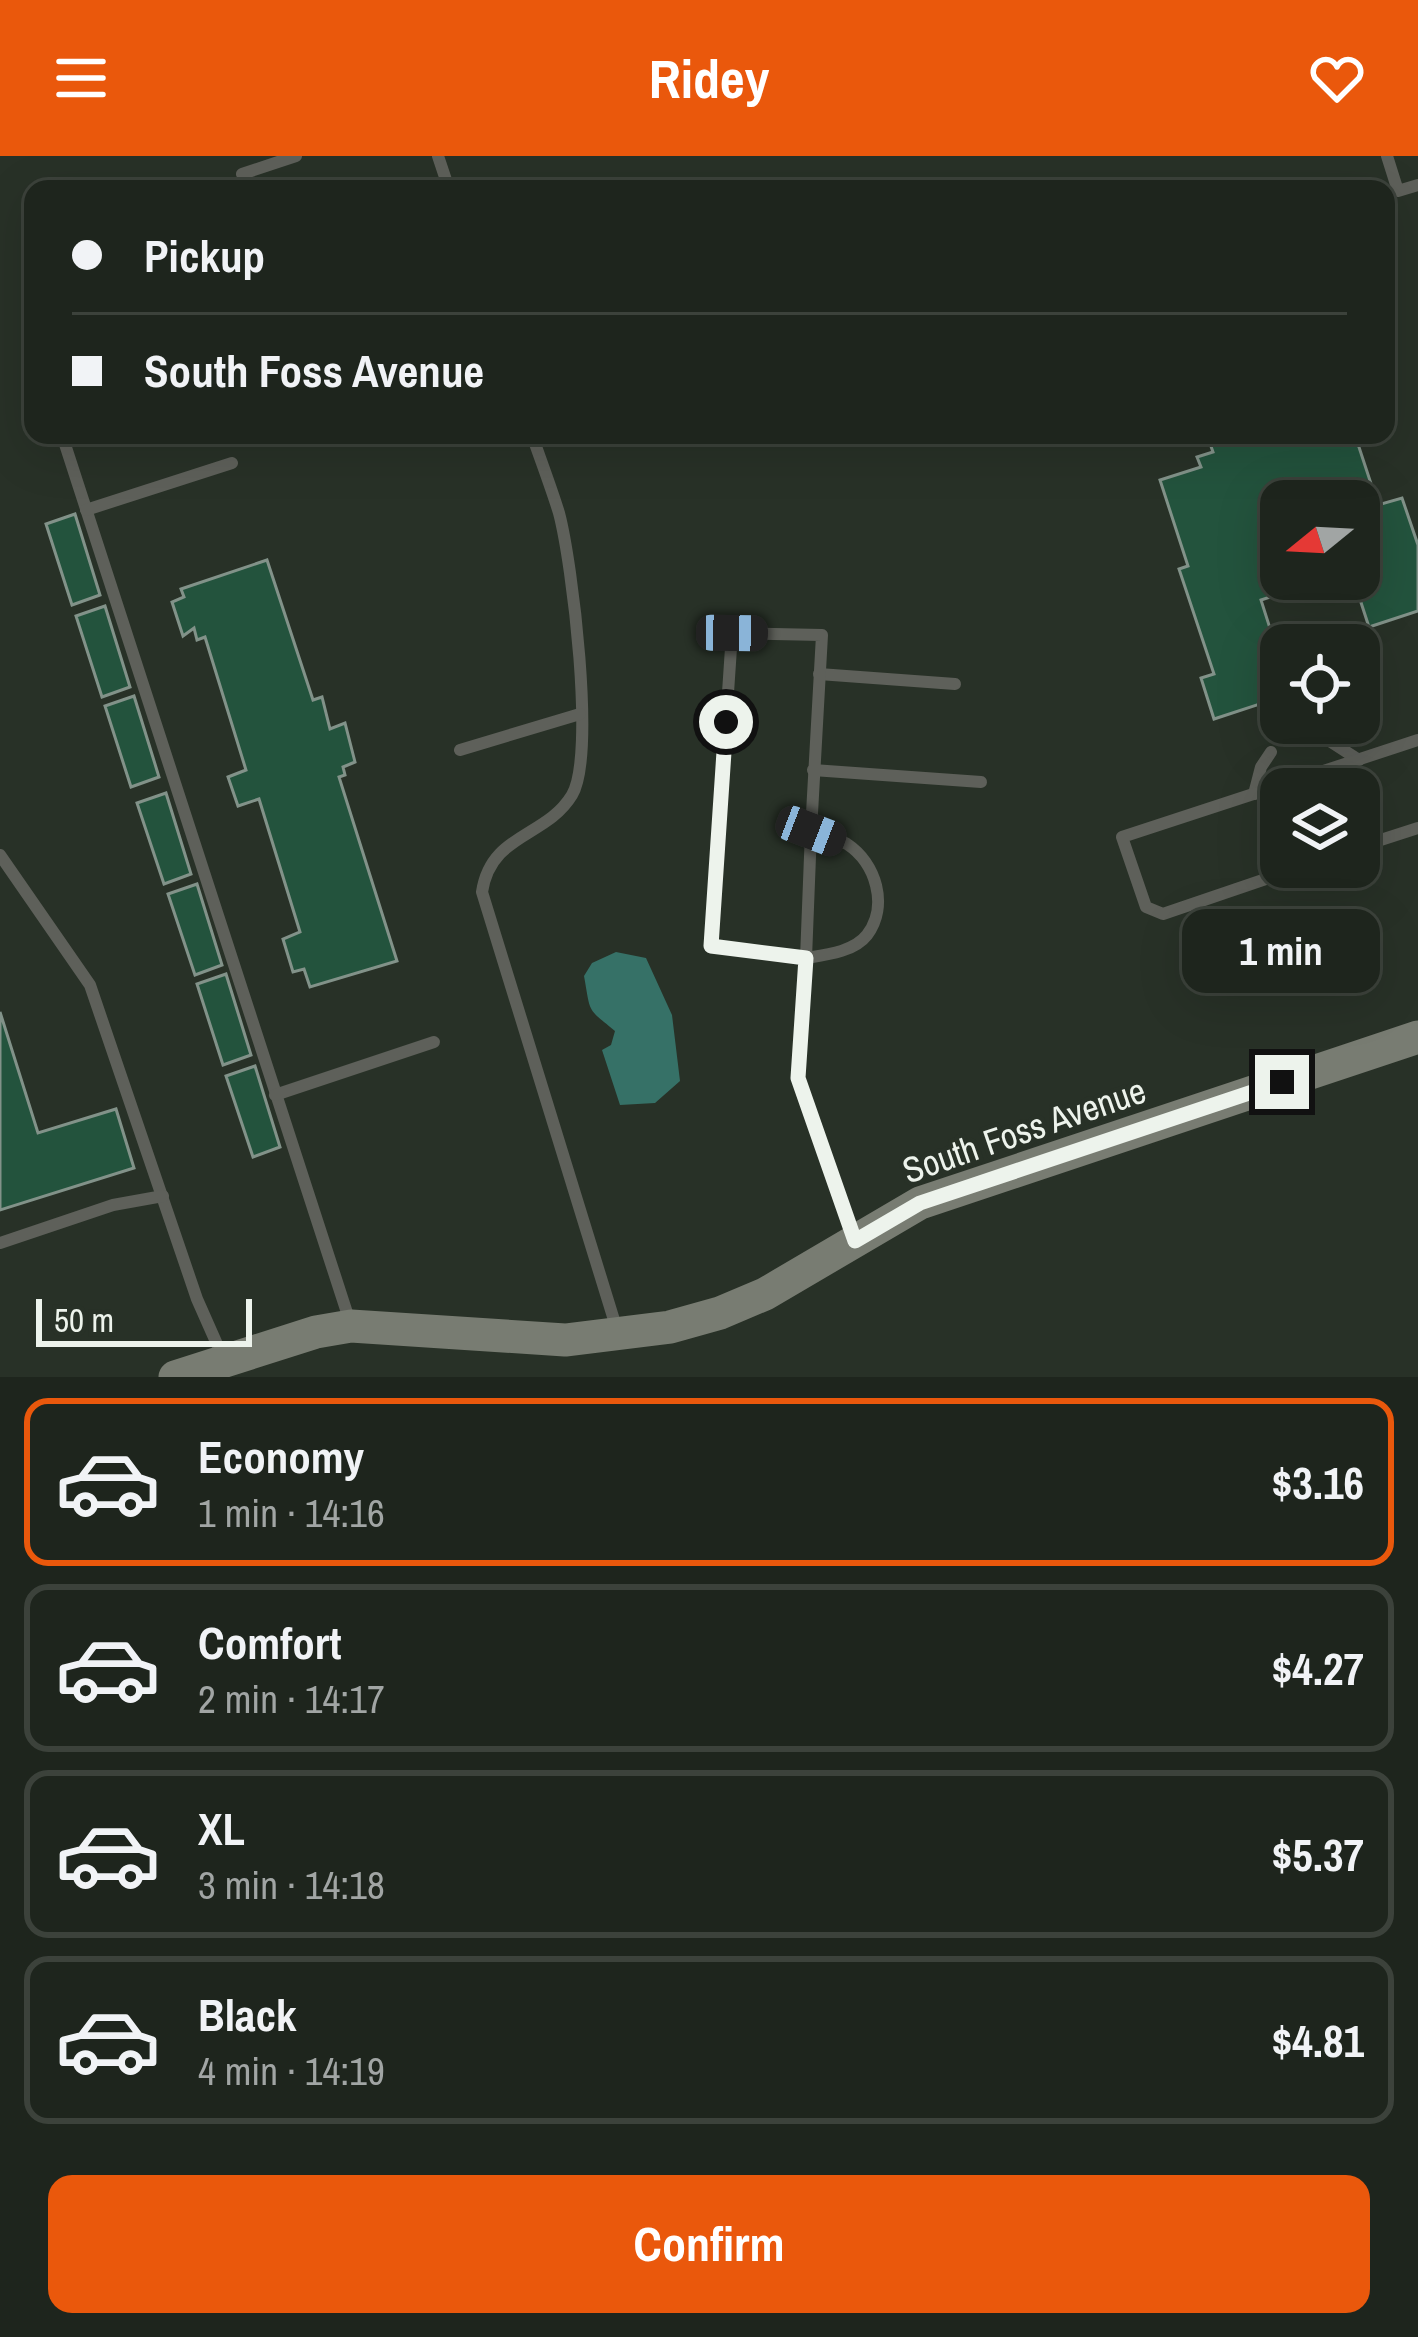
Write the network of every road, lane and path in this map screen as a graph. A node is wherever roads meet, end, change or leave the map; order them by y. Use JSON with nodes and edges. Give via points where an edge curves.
{"nodes":[{"id":1,"x":296,"y":156,"type":"edge"},
{"id":2,"x":242,"y":174,"type":"dead end"},
{"id":3,"x":1395,"y":181,"type":"edge"},
{"id":4,"x":1418,"y":184,"type":"edge"},
{"id":5,"x":65,"y":444,"type":"edge"},
{"id":6,"x":535,"y":444,"type":"edge"},
{"id":7,"x":232,"y":463,"type":"dead end"},
{"id":8,"x":86,"y":510,"type":"junction"},
{"id":9,"x":819,"y":674,"type":"junction"},
{"id":10,"x":955,"y":685,"type":"dead end"},
{"id":11,"x":580,"y":715,"type":"junction"},
{"id":12,"x":1418,"y":740,"type":"edge"},
{"id":13,"x":1334,"y":744,"type":"edge"},
{"id":14,"x":460,"y":750,"type":"dead end"},
{"id":15,"x":1271,"y":752,"type":"dead end"},
{"id":16,"x":1359,"y":760,"type":"junction"},
{"id":17,"x":813,"y":770,"type":"junction"},
{"id":18,"x":981,"y":782,"type":"dead end"},
{"id":19,"x":1254,"y":794,"type":"junction"},
{"id":20,"x":1418,"y":828,"type":"edge"},
{"id":21,"x":811,"y":831,"type":"junction"},
{"id":22,"x":1380,"y":841,"type":"edge"},
{"id":23,"x":0,"y":855,"type":"edge"},
{"id":24,"x":1260,"y":881,"type":"edge"},
{"id":25,"x":806,"y":958,"type":"junction"},
{"id":26,"x":1418,"y":1036,"type":"edge"},
{"id":27,"x":434,"y":1042,"type":"dead end"},
{"id":28,"x":275,"y":1095,"type":"junction"},
{"id":29,"x":163,"y":1196,"type":"junction"},
{"id":30,"x":855,"y":1241,"type":"junction"},
{"id":31,"x":0,"y":1243,"type":"edge"},
{"id":32,"x":351,"y":1326,"type":"junction"},
{"id":33,"x":619,"y":1334,"type":"junction"},
{"id":34,"x":225,"y":1361,"type":"junction"},
{"id":35,"x":175,"y":1377,"type":"edge"}],
"edges":[{"from":1,"to":2,"type":"lane"},
{"from":3,"to":4,"type":"lane","via":[[1398,191]]},
{"from":5,"to":8,"type":"lane"},
{"from":6,"to":11,"type":"lane","via":[[572,577]]},
{"from":7,"to":8,"type":"lane"},
{"from":8,"to":28,"type":"lane"},
{"from":9,"to":10,"type":"lane"},
{"from":9,"to":17,"type":"lane"},
{"from":9,"to":25,"type":"lane","via":[[823,635],[732,633],[711,946]]},
{"from":11,"to":14,"type":"lane"},
{"from":11,"to":33,"type":"lane","via":[[574,793],[506,845],[482,892]]},
{"from":12,"to":16,"type":"lane"},
{"from":13,"to":16,"type":"lane"},
{"from":15,"to":19,"type":"lane"},
{"from":16,"to":19,"type":"lane"},
{"from":17,"to":18,"type":"lane"},
{"from":17,"to":21,"type":"lane"},
{"from":19,"to":24,"type":"lane","via":[[1122,837],[1145,907],[1163,914]]},
{"from":20,"to":22,"type":"lane"},
{"from":21,"to":25,"type":"lane"},
{"from":21,"to":25,"type":"lane","via":[[846,844],[872,870],[879,908],[866,938]]},
{"from":23,"to":29,"type":"lane","via":[[90,985]]},
{"from":25,"to":30,"type":"lane","via":[[798,1078]]},
{"from":26,"to":30,"type":"street","name":"South Foss Avenue","via":[[920,1203]]},
{"from":27,"to":28,"type":"lane"},
{"from":28,"to":32,"type":"lane"},
{"from":29,"to":31,"type":"lane"},
{"from":29,"to":34,"type":"lane"},
{"from":30,"to":33,"type":"street","name":"South Foss Avenue","via":[[720,1313]]},
{"from":32,"to":33,"type":"street","name":"South Foss Avenue","via":[[565,1340]]},
{"from":32,"to":34,"type":"street","name":"South Foss Avenue"},
{"from":34,"to":35,"type":"street","name":"South Foss Avenue"}]}
